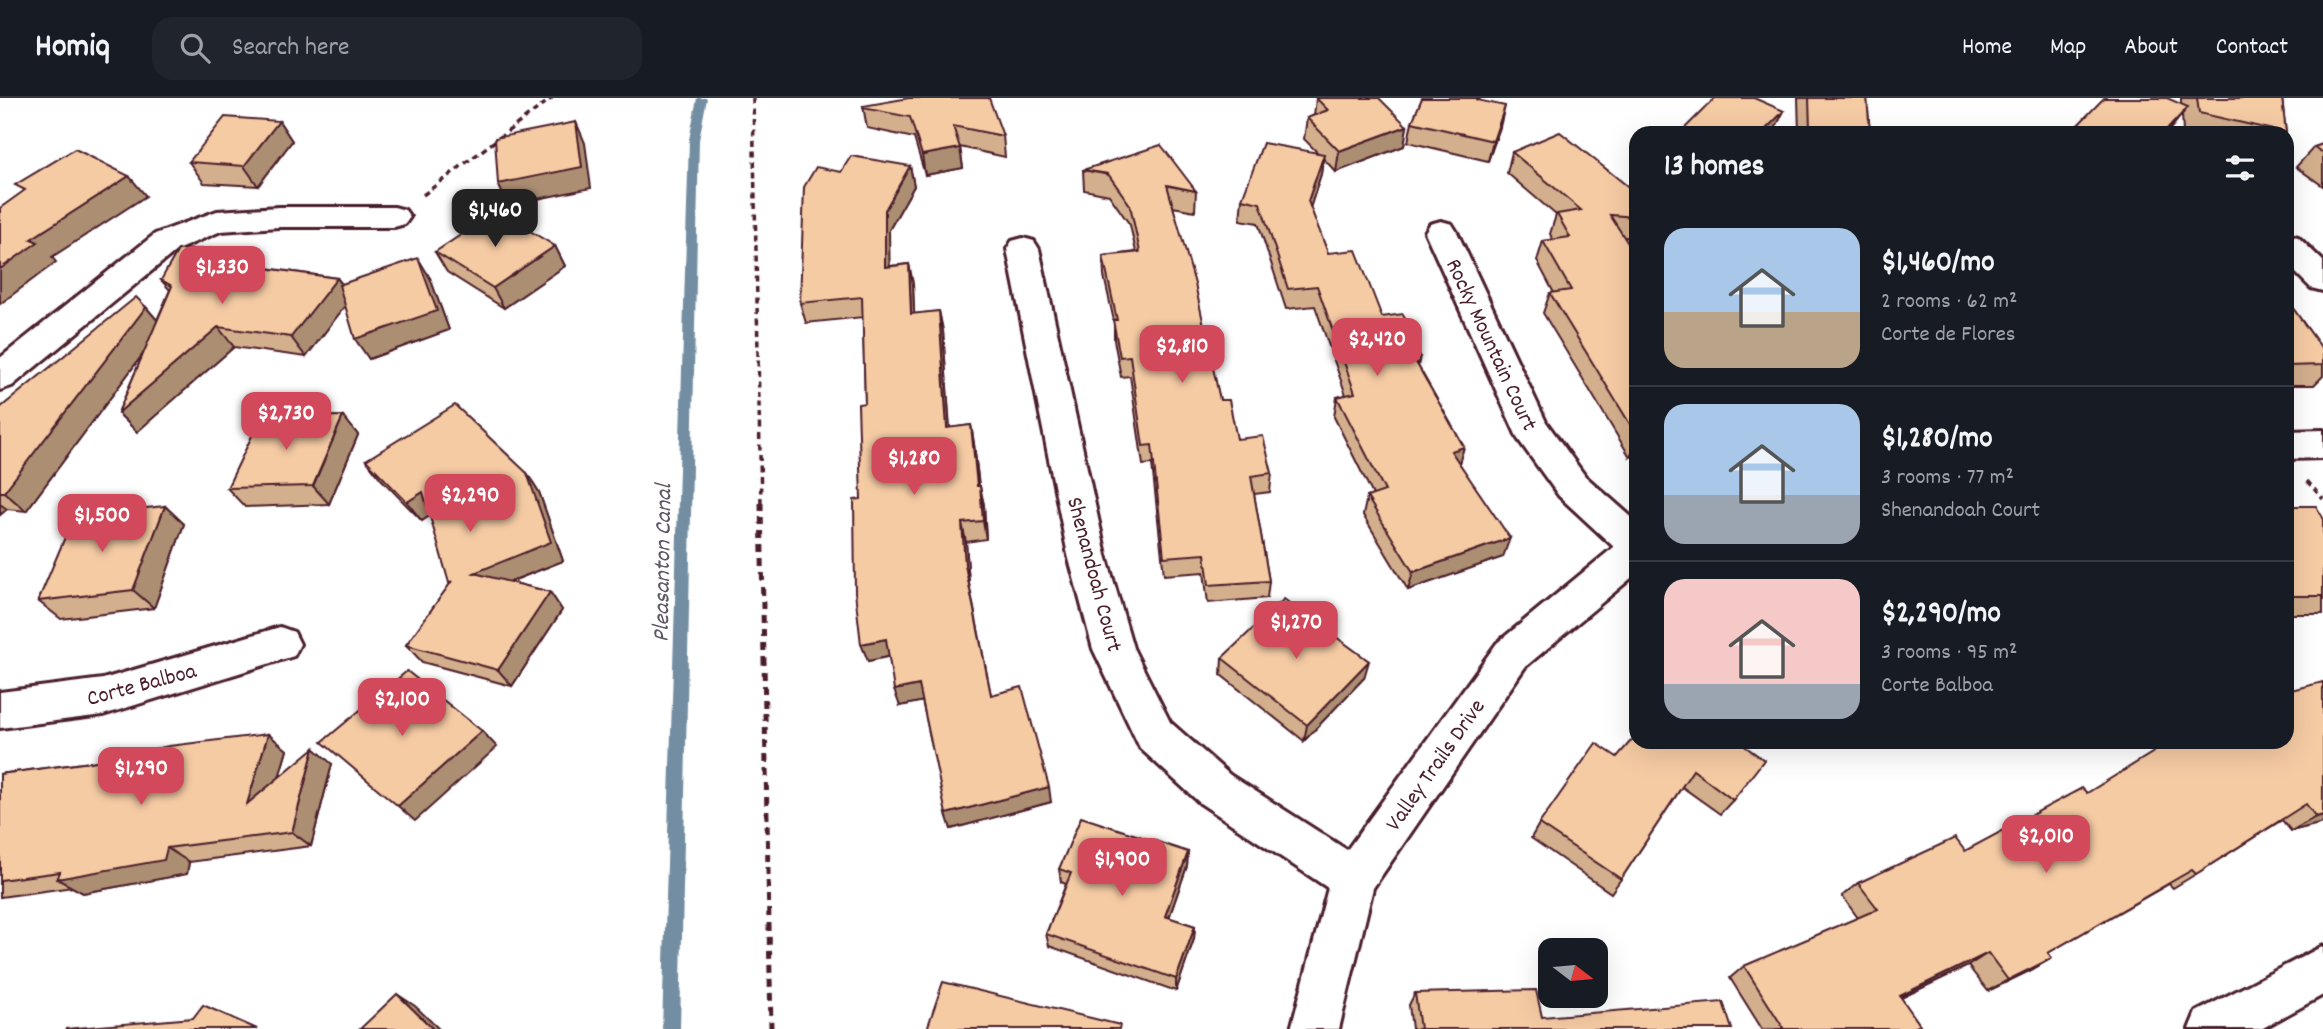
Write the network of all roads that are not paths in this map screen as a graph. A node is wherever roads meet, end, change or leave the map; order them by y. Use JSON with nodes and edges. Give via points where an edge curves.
{"nodes":[{"id":1,"x":394,"y":217,"type":"road end"},
{"id":2,"x":1441,"y":232,"type":"dead end"},
{"id":3,"x":1023,"y":249,"type":"dead end"},
{"id":4,"x":2294,"y":252,"type":"edge"},
{"id":5,"x":2323,"y":280,"type":"edge"},
{"id":6,"x":0,"y":377,"type":"edge"},
{"id":7,"x":2294,"y":444,"type":"edge"},
{"id":8,"x":2323,"y":444,"type":"edge"},
{"id":9,"x":1629,"y":538,"type":"edge"},
{"id":10,"x":1629,"y":558,"type":"edge"},
{"id":11,"x":280,"y":644,"type":"dead end"},
{"id":12,"x":0,"y":710,"type":"edge"},
{"id":13,"x":1353,"y":879,"type":"junction"},
{"id":14,"x":2323,"y":969,"type":"edge"},
{"id":15,"x":1315,"y":1029,"type":"edge"},
{"id":16,"x":2213,"y":1029,"type":"edge"}],
"edges":[{"from":1,"to":6,"type":"street","via":[[217,221],[166,242]]},
{"from":2,"to":9,"type":"street","name":"Rocky Mountain Court","via":[[1531,429],[1572,486]]},
{"from":3,"to":13,"type":"street","name":"Shenandoah Court","via":[[1087,555],[1113,649],[1155,735],[1215,789]]},
{"from":4,"to":5,"type":"street"},
{"from":7,"to":8,"type":"street"},
{"from":10,"to":13,"type":"street","name":"Valley Trails Drive","via":[[1511,655]]},
{"from":11,"to":12,"type":"street","name":"Corte Balboa","via":[[103,697]]},
{"from":13,"to":15,"type":"street","name":"Valley Trails Drive"},
{"from":14,"to":16,"type":"street"}]}
